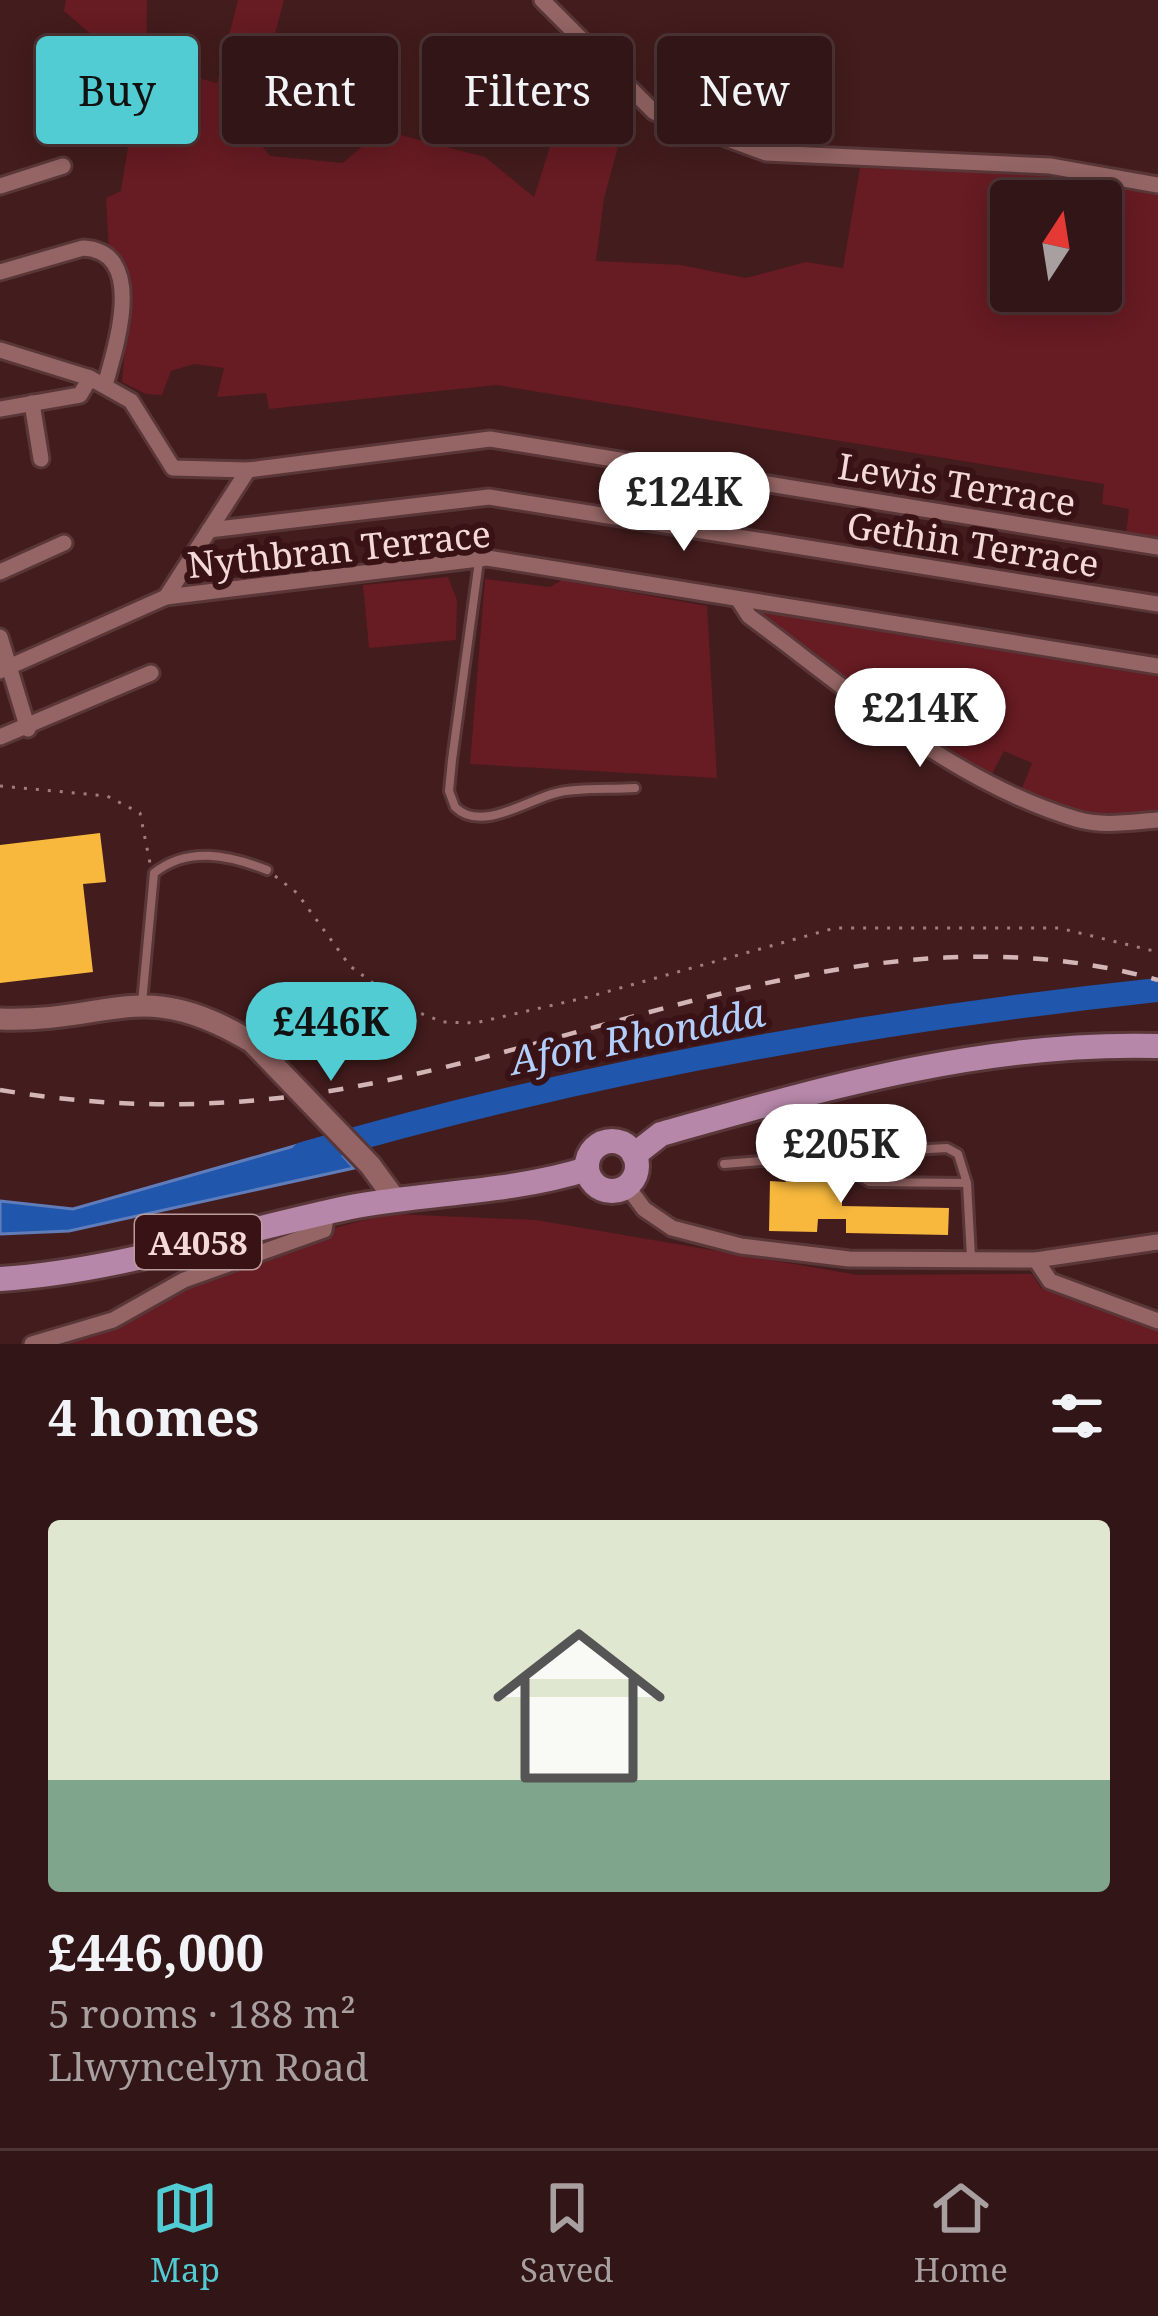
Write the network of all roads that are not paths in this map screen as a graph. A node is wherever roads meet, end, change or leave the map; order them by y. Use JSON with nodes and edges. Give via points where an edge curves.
{"nodes":[{"id":1,"x":542,"y":0,"type":"edge"},
{"id":2,"x":63,"y":166,"type":"dead end"},
{"id":3,"x":1158,"y":185,"type":"edge"},
{"id":4,"x":0,"y":186,"type":"edge"},
{"id":5,"x":0,"y":272,"type":"edge"},
{"id":6,"x":0,"y":350,"type":"edge"},
{"id":7,"x":98,"y":382,"type":"junction"},
{"id":8,"x":32,"y":403,"type":"junction"},
{"id":9,"x":0,"y":409,"type":"edge"},
{"id":10,"x":40,"y":459,"type":"dead end"},
{"id":11,"x":248,"y":470,"type":"junction"},
{"id":12,"x":209,"y":530,"type":"junction"},
{"id":13,"x":64,"y":542,"type":"dead end"},
{"id":14,"x":1158,"y":547,"type":"edge"},
{"id":15,"x":479,"y":560,"type":"junction"},
{"id":16,"x":0,"y":572,"type":"edge"},
{"id":17,"x":166,"y":597,"type":"junction"},
{"id":18,"x":738,"y":599,"type":"junction"},
{"id":19,"x":1158,"y":604,"type":"edge"},
{"id":20,"x":0,"y":637,"type":"edge"},
{"id":21,"x":1158,"y":665,"type":"edge"},
{"id":22,"x":5,"y":669,"type":"edge"},
{"id":23,"x":151,"y":673,"type":"dead end"},
{"id":24,"x":28,"y":729,"type":"junction"},
{"id":25,"x":0,"y":736,"type":"edge"},
{"id":26,"x":634,"y":788,"type":"dead end"},
{"id":27,"x":1158,"y":820,"type":"edge"},
{"id":28,"x":267,"y":870,"type":"road end"},
{"id":29,"x":142,"y":1003,"type":"junction"},
{"id":30,"x":0,"y":1019,"type":"edge"},
{"id":31,"x":1158,"y":1046,"type":"edge"},
{"id":32,"x":855,"y":1154,"type":"junction"},
{"id":33,"x":634,"y":1155,"type":"junction"},
{"id":34,"x":724,"y":1164,"type":"dead end"},
{"id":35,"x":587,"y":1169,"type":"junction"},
{"id":36,"x":967,"y":1183,"type":"junction"},
{"id":37,"x":627,"y":1186,"type":"junction"},
{"id":38,"x":395,"y":1199,"type":"junction"},
{"id":39,"x":327,"y":1212,"type":"junction"},
{"id":40,"x":1158,"y":1242,"type":"edge"},
{"id":41,"x":972,"y":1258,"type":"junction"},
{"id":42,"x":1036,"y":1260,"type":"junction"},
{"id":43,"x":0,"y":1279,"type":"edge"},
{"id":44,"x":1158,"y":1321,"type":"edge"},
{"id":45,"x":32,"y":1344,"type":"edge"}],
"edges":[{"from":1,"to":3,"type":"street","via":[[654,112],[766,153],[1050,166]]},
{"from":2,"to":4,"type":"street"},
{"from":5,"to":7,"type":"street","via":[[83,248],[113,261],[123,321]]},
{"from":6,"to":7,"type":"street"},
{"from":7,"to":8,"type":"street","via":[[80,395]]},
{"from":7,"to":11,"type":"street","name":"Lewis Terrace","via":[[131,401],[172,468]]},
{"from":8,"to":9,"type":"street"},
{"from":8,"to":10,"type":"street"},
{"from":11,"to":12,"type":"street"},
{"from":11,"to":14,"type":"street","name":"Lewis Terrace","via":[[490,439]]},
{"from":12,"to":17,"type":"street"},
{"from":12,"to":19,"type":"street","name":"Gethin Terrace","via":[[489,497]]},
{"from":13,"to":16,"type":"street"},
{"from":15,"to":17,"type":"street","name":"Nythbran Terrace"},
{"from":15,"to":18,"type":"street","name":"Nythbran Terrace"},
{"from":15,"to":26,"type":"lane","via":[[452,760],[454,807],[478,816],[558,792]]},
{"from":17,"to":22,"type":"street","name":"Nythbran Terrace"},
{"from":18,"to":21,"type":"street","name":"Nythbran Terrace"},
{"from":18,"to":27,"type":"street","via":[[749,616],[874,710],[995,788],[1079,820]]},
{"from":20,"to":22,"type":"street"},
{"from":22,"to":24,"type":"street"},
{"from":23,"to":24,"type":"street"},
{"from":24,"to":25,"type":"street"},
{"from":28,"to":29,"type":"lane","via":[[199,855],[154,873]]},
{"from":29,"to":30,"type":"main road"},
{"from":29,"to":38,"type":"main road","bridge":true,"via":[[184,1007],[252,1042]]},
{"from":31,"to":33,"type":"main road","number":"A4058","via":[[1023,1048],[875,1075],[661,1134]]},
{"from":32,"to":34,"type":"lane"},
{"from":32,"to":36,"type":"lane","via":[[856,1174],[869,1182]]},
{"from":32,"to":36,"type":"lane","via":[[947,1148],[963,1160]]},
{"from":33,"to":35,"type":"main road","number":"A4058","via":[[608,1142],[592,1150]]},
{"from":33,"to":37,"type":"main road"},
{"from":35,"to":37,"type":"main road","via":[[604,1190]]},
{"from":35,"to":38,"type":"main road","number":"A4058"},
{"from":36,"to":41,"type":"lane"},
{"from":37,"to":41,"type":"street","via":[[672,1228],[741,1246],[848,1259]]},
{"from":38,"to":39,"type":"main road","number":"A4058"},
{"from":39,"to":43,"type":"main road","number":"A4058"},
{"from":39,"to":45,"type":"street","via":[[323,1231],[184,1280],[113,1320]]},
{"from":40,"to":42,"type":"street"},
{"from":41,"to":42,"type":"street"},
{"from":42,"to":44,"type":"street","via":[[1050,1281]]}]}
